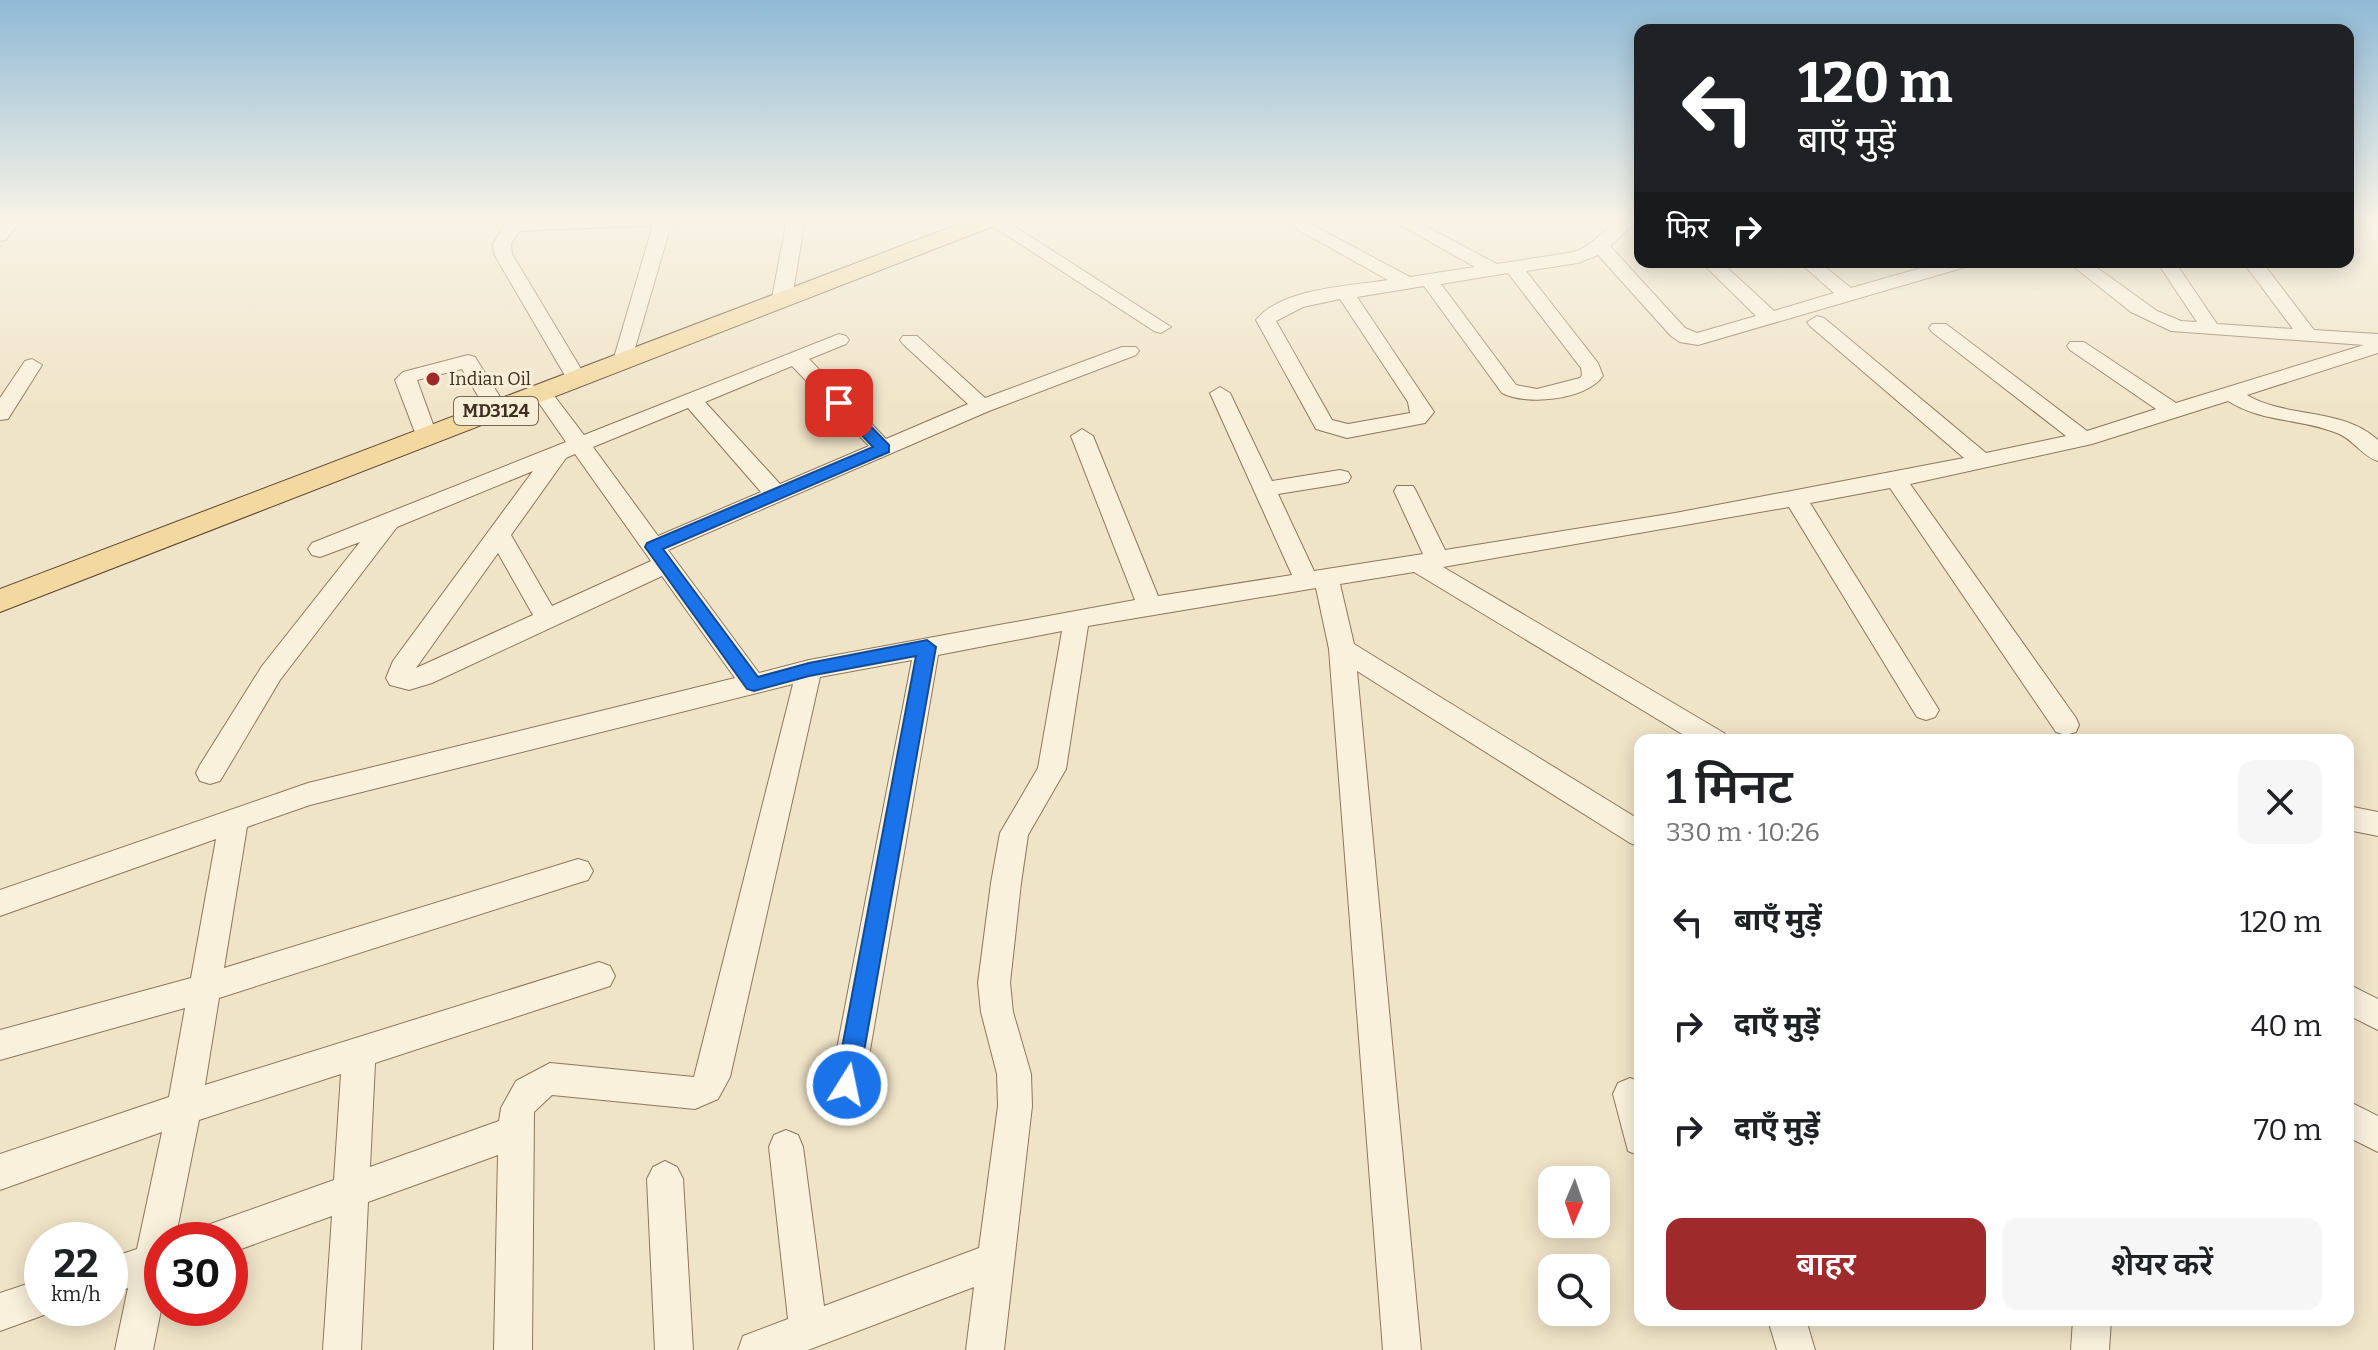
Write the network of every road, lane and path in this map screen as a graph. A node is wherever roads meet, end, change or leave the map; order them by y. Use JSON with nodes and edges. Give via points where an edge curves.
{"nodes":[{"id":1,"x":520,"y":282,"type":"edge"},
{"id":2,"x":646,"y":282,"type":"edge"},
{"id":3,"x":785,"y":282,"type":"edge"},
{"id":4,"x":824,"y":282,"type":"edge"},
{"id":5,"x":1090,"y":282,"type":"edge"},
{"id":6,"x":1414,"y":282,"type":"edge"},
{"id":7,"x":1430,"y":282,"type":"edge"},
{"id":8,"x":1516,"y":282,"type":"edge"},
{"id":9,"x":1633,"y":282,"type":"edge"},
{"id":10,"x":1731,"y":282,"type":"edge"},
{"id":11,"x":1832,"y":282,"type":"edge"},
{"id":12,"x":1893,"y":282,"type":"edge"},
{"id":13,"x":2105,"y":282,"type":"edge"},
{"id":14,"x":2179,"y":282,"type":"edge"},
{"id":15,"x":2267,"y":282,"type":"edge"},
{"id":16,"x":1407,"y":283,"type":"joint"},
{"id":17,"x":1345,"y":293,"type":"junction"},
{"id":18,"x":1848,"y":295,"type":"junction"},
{"id":19,"x":782,"y":298,"type":"junction"},
{"id":20,"x":1770,"y":318,"type":"junction"},
{"id":21,"x":1817,"y":322,"type":"dead end"},
{"id":22,"x":1161,"y":327,"type":"dead end"},
{"id":23,"x":1939,"y":328,"type":"dead end"},
{"id":24,"x":2211,"y":329,"type":"junction"},
{"id":25,"x":2308,"y":335,"type":"junction"},
{"id":26,"x":839,"y":340,"type":"dead end"},
{"id":27,"x":910,"y":340,"type":"dead end"},
{"id":28,"x":2378,"y":340,"type":"edge"},
{"id":29,"x":2077,"y":346,"type":"dead end"},
{"id":30,"x":2378,"y":347,"type":"edge"},
{"id":31,"x":1129,"y":351,"type":"dead end"},
{"id":32,"x":796,"y":358,"type":"junction"},
{"id":33,"x":623,"y":361,"type":"junction"},
{"id":34,"x":32,"y":365,"type":"dead end"},
{"id":35,"x":577,"y":379,"type":"junction"},
{"id":36,"x":542,"y":393,"type":"junction"},
{"id":37,"x":1220,"y":393,"type":"dead end"},
{"id":38,"x":2231,"y":394,"type":"junction"},
{"id":39,"x":691,"y":399,"type":"junction"},
{"id":40,"x":982,"y":406,"type":"junction"},
{"id":41,"x":498,"y":411,"type":"junction"},
{"id":42,"x":2174,"y":412,"type":"junction"},
{"id":43,"x":0,"y":414,"type":"edge"},
{"id":44,"x":1082,"y":436,"type":"dead end"},
{"id":45,"x":427,"y":438,"type":"junction"},
{"id":46,"x":2084,"y":439,"type":"junction"},
{"id":47,"x":569,"y":448,"type":"junction"},
{"id":48,"x":883,"y":448,"type":"junction"},
{"id":49,"x":2378,"y":454,"type":"edge"},
{"id":50,"x":1982,"y":462,"type":"junction"},
{"id":51,"x":1340,"y":477,"type":"dead end"},
{"id":52,"x":1896,"y":480,"type":"junction"},
{"id":53,"x":1266,"y":489,"type":"junction"},
{"id":54,"x":1405,"y":491,"type":"dead end"},
{"id":55,"x":776,"y":494,"type":"junction"},
{"id":56,"x":1796,"y":500,"type":"junction"},
{"id":57,"x":390,"y":521,"type":"junction"},
{"id":58,"x":499,"y":535,"type":"junction"},
{"id":59,"x":320,"y":549,"type":"dead end"},
{"id":60,"x":660,"y":555,"type":"junction"},
{"id":61,"x":1428,"y":561,"type":"junction"},
{"id":62,"x":1316,"y":580,"type":"junction"},
{"id":63,"x":0,"y":601,"type":"edge"},
{"id":64,"x":1150,"y":607,"type":"junction"},
{"id":65,"x":547,"y":618,"type":"junction"},
{"id":66,"x":1076,"y":620,"type":"junction"},
{"id":67,"x":927,"y":647,"type":"junction"},
{"id":68,"x":1342,"y":649,"type":"junction"},
{"id":69,"x":809,"y":670,"type":"junction"},
{"id":70,"x":754,"y":685,"type":"junction"},
{"id":71,"x":1926,"y":710,"type":"dead end"},
{"id":72,"x":2066,"y":725,"type":"dead end"},
{"id":73,"x":1704,"y":734,"type":"edge"},
{"id":74,"x":210,"y":773,"type":"dead end"},
{"id":75,"x":234,"y":819,"type":"junction"},
{"id":76,"x":2354,"y":819,"type":"edge"},
{"id":77,"x":2378,"y":824,"type":"edge"},
{"id":78,"x":1634,"y":838,"type":"edge"},
{"id":79,"x":578,"y":871,"type":"dead end"},
{"id":80,"x":0,"y":903,"type":"edge"},
{"id":81,"x":599,"y":976,"type":"dead end"},
{"id":82,"x":206,"y":988,"type":"junction"},
{"id":83,"x":2354,"y":1002,"type":"edge"},
{"id":84,"x":2378,"y":1015,"type":"edge"},
{"id":85,"x":0,"y":1045,"type":"edge"},
{"id":86,"x":359,"y":1052,"type":"junction"},
{"id":87,"x":847,"y":1085,"type":"dead end"},
{"id":88,"x":1630,"y":1094,"type":"dead end"},
{"id":89,"x":184,"y":1108,"type":"junction"},
{"id":90,"x":1634,"y":1112,"type":"edge"},
{"id":91,"x":2354,"y":1121,"type":"edge"},
{"id":92,"x":516,"y":1132,"type":"junction"},
{"id":93,"x":2378,"y":1135,"type":"edge"},
{"id":94,"x":786,"y":1147,"type":"dead end"},
{"id":95,"x":0,"y":1172,"type":"edge"},
{"id":96,"x":665,"y":1179,"type":"dead end"},
{"id":97,"x":352,"y":1191,"type":"junction"},
{"id":98,"x":163,"y":1222,"type":"edge"},
{"id":99,"x":248,"y":1228,"type":"edge"},
{"id":100,"x":996,"y":1260,"type":"junction"},
{"id":101,"x":24,"y":1304,"type":"edge"},
{"id":102,"x":144,"y":1310,"type":"edge"},
{"id":103,"x":0,"y":1312,"type":"edge"},
{"id":104,"x":1789,"y":1326,"type":"edge"},
{"id":105,"x":2092,"y":1326,"type":"edge"},
{"id":106,"x":808,"y":1331,"type":"junction"},
{"id":107,"x":134,"y":1350,"type":"edge"},
{"id":108,"x":342,"y":1350,"type":"edge"},
{"id":109,"x":513,"y":1350,"type":"edge"},
{"id":110,"x":674,"y":1350,"type":"edge"},
{"id":111,"x":757,"y":1350,"type":"edge"},
{"id":112,"x":985,"y":1350,"type":"edge"},
{"id":113,"x":1402,"y":1350,"type":"edge"},
{"id":114,"x":1796,"y":1350,"type":"edge"},
{"id":115,"x":2090,"y":1350,"type":"edge"}],
"edges":[{"from":1,"to":35,"type":"street"},
{"from":2,"to":33,"type":"street"},
{"from":3,"to":19,"type":"street"},
{"from":4,"to":19,"type":"main road","number":"MD3124"},
{"from":5,"to":22,"type":"street"},
{"from":6,"to":16,"type":"street"},
{"from":7,"to":8,"type":"street","via":[[1518,395],[1587,382],[1593,376],[1591,367]]},
{"from":9,"to":20,"type":"street","via":[[1687,338]]},
{"from":10,"to":20,"type":"street"},
{"from":11,"to":18,"type":"street"},
{"from":12,"to":18,"type":"street"},
{"from":13,"to":24,"type":"street","via":[[2162,322]]},
{"from":14,"to":24,"type":"street"},
{"from":15,"to":25,"type":"street"},
{"from":16,"to":17,"type":"street"},
{"from":17,"to":17,"type":"street","via":[[1274,311],[1266,320],[1268,328],[1324,424],[1347,431],[1417,418],[1423,412],[1419,402]]},
{"from":18,"to":20,"type":"street"},
{"from":19,"to":33,"type":"main road","number":"MD3124"},
{"from":21,"to":50,"type":"street"},
{"from":23,"to":46,"type":"street"},
{"from":24,"to":25,"type":"street"},
{"from":25,"to":28,"type":"street"},
{"from":26,"to":32,"type":"street"},
{"from":27,"to":40,"type":"street"},
{"from":29,"to":42,"type":"street"},
{"from":30,"to":38,"type":"street"},
{"from":31,"to":40,"type":"street"},
{"from":32,"to":39,"type":"street"},
{"from":32,"to":48,"type":"street"},
{"from":33,"to":35,"type":"main road","number":"MD3124"},
{"from":34,"to":43,"type":"street"},
{"from":35,"to":36,"type":"main road","number":"MD3124"},
{"from":36,"to":41,"type":"main road","number":"MD3124"},
{"from":36,"to":47,"type":"street"},
{"from":37,"to":53,"type":"street"},
{"from":38,"to":42,"type":"street"},
{"from":38,"to":49,"type":"street","via":[[2269,413],[2348,429]]},
{"from":39,"to":47,"type":"street"},
{"from":39,"to":55,"type":"street"},
{"from":40,"to":48,"type":"street"},
{"from":41,"to":45,"type":"main road","number":"MD3124"},
{"from":41,"to":45,"type":"street","via":[[468,361],[410,376],[406,384]]},
{"from":42,"to":46,"type":"street"},
{"from":44,"to":64,"type":"street"},
{"from":45,"to":63,"type":"main road","number":"MD3124"},
{"from":46,"to":50,"type":"street"},
{"from":47,"to":57,"type":"street"},
{"from":47,"to":58,"type":"street"},
{"from":47,"to":60,"type":"street"},
{"from":48,"to":55,"type":"street"},
{"from":50,"to":52,"type":"street"},
{"from":51,"to":53,"type":"street"},
{"from":52,"to":56,"type":"street"},
{"from":52,"to":72,"type":"street"},
{"from":53,"to":62,"type":"street"},
{"from":54,"to":61,"type":"street"},
{"from":55,"to":60,"type":"street"},
{"from":56,"to":61,"type":"street"},
{"from":56,"to":71,"type":"street"},
{"from":57,"to":59,"type":"street"},
{"from":57,"to":74,"type":"street","via":[[271,673]]},
{"from":58,"to":65,"type":"street"},
{"from":58,"to":65,"type":"street","via":[[399,678],[423,676]]},
{"from":60,"to":65,"type":"street"},
{"from":60,"to":70,"type":"street"},
{"from":61,"to":62,"type":"street"},
{"from":61,"to":73,"type":"street"},
{"from":62,"to":64,"type":"street"},
{"from":62,"to":68,"type":"street"},
{"from":64,"to":66,"type":"street"},
{"from":66,"to":67,"type":"street"},
{"from":66,"to":100,"type":"street","via":[[1052,769],[1014,833],[1006,883],[994,983],[1014,1074],[1015,1106]]},
{"from":67,"to":69,"type":"street"},
{"from":67,"to":87,"type":"street"},
{"from":68,"to":78,"type":"street"},
{"from":68,"to":113,"type":"street"},
{"from":69,"to":70,"type":"street"},
{"from":69,"to":92,"type":"street","via":[[713,1077],[695,1093],[550,1079],[522,1097]]},
{"from":70,"to":75,"type":"street","via":[[380,775]]},
{"from":75,"to":80,"type":"street"},
{"from":75,"to":82,"type":"street"},
{"from":76,"to":77,"type":"street"},
{"from":79,"to":82,"type":"street"},
{"from":81,"to":86,"type":"street"},
{"from":82,"to":85,"type":"street"},
{"from":82,"to":89,"type":"street"},
{"from":83,"to":84,"type":"street"},
{"from":86,"to":89,"type":"street"},
{"from":86,"to":97,"type":"street"},
{"from":88,"to":90,"type":"street"},
{"from":89,"to":95,"type":"street"},
{"from":89,"to":98,"type":"street"},
{"from":91,"to":93,"type":"street"},
{"from":92,"to":97,"type":"street"},
{"from":92,"to":109,"type":"street"},
{"from":94,"to":106,"type":"street"},
{"from":96,"to":110,"type":"street"},
{"from":97,"to":99,"type":"street"},
{"from":97,"to":108,"type":"street"},
{"from":100,"to":106,"type":"street"},
{"from":100,"to":112,"type":"street"},
{"from":101,"to":103,"type":"street"},
{"from":102,"to":107,"type":"street"},
{"from":104,"to":114,"type":"street"},
{"from":105,"to":115,"type":"street"},
{"from":106,"to":111,"type":"street"}]}
